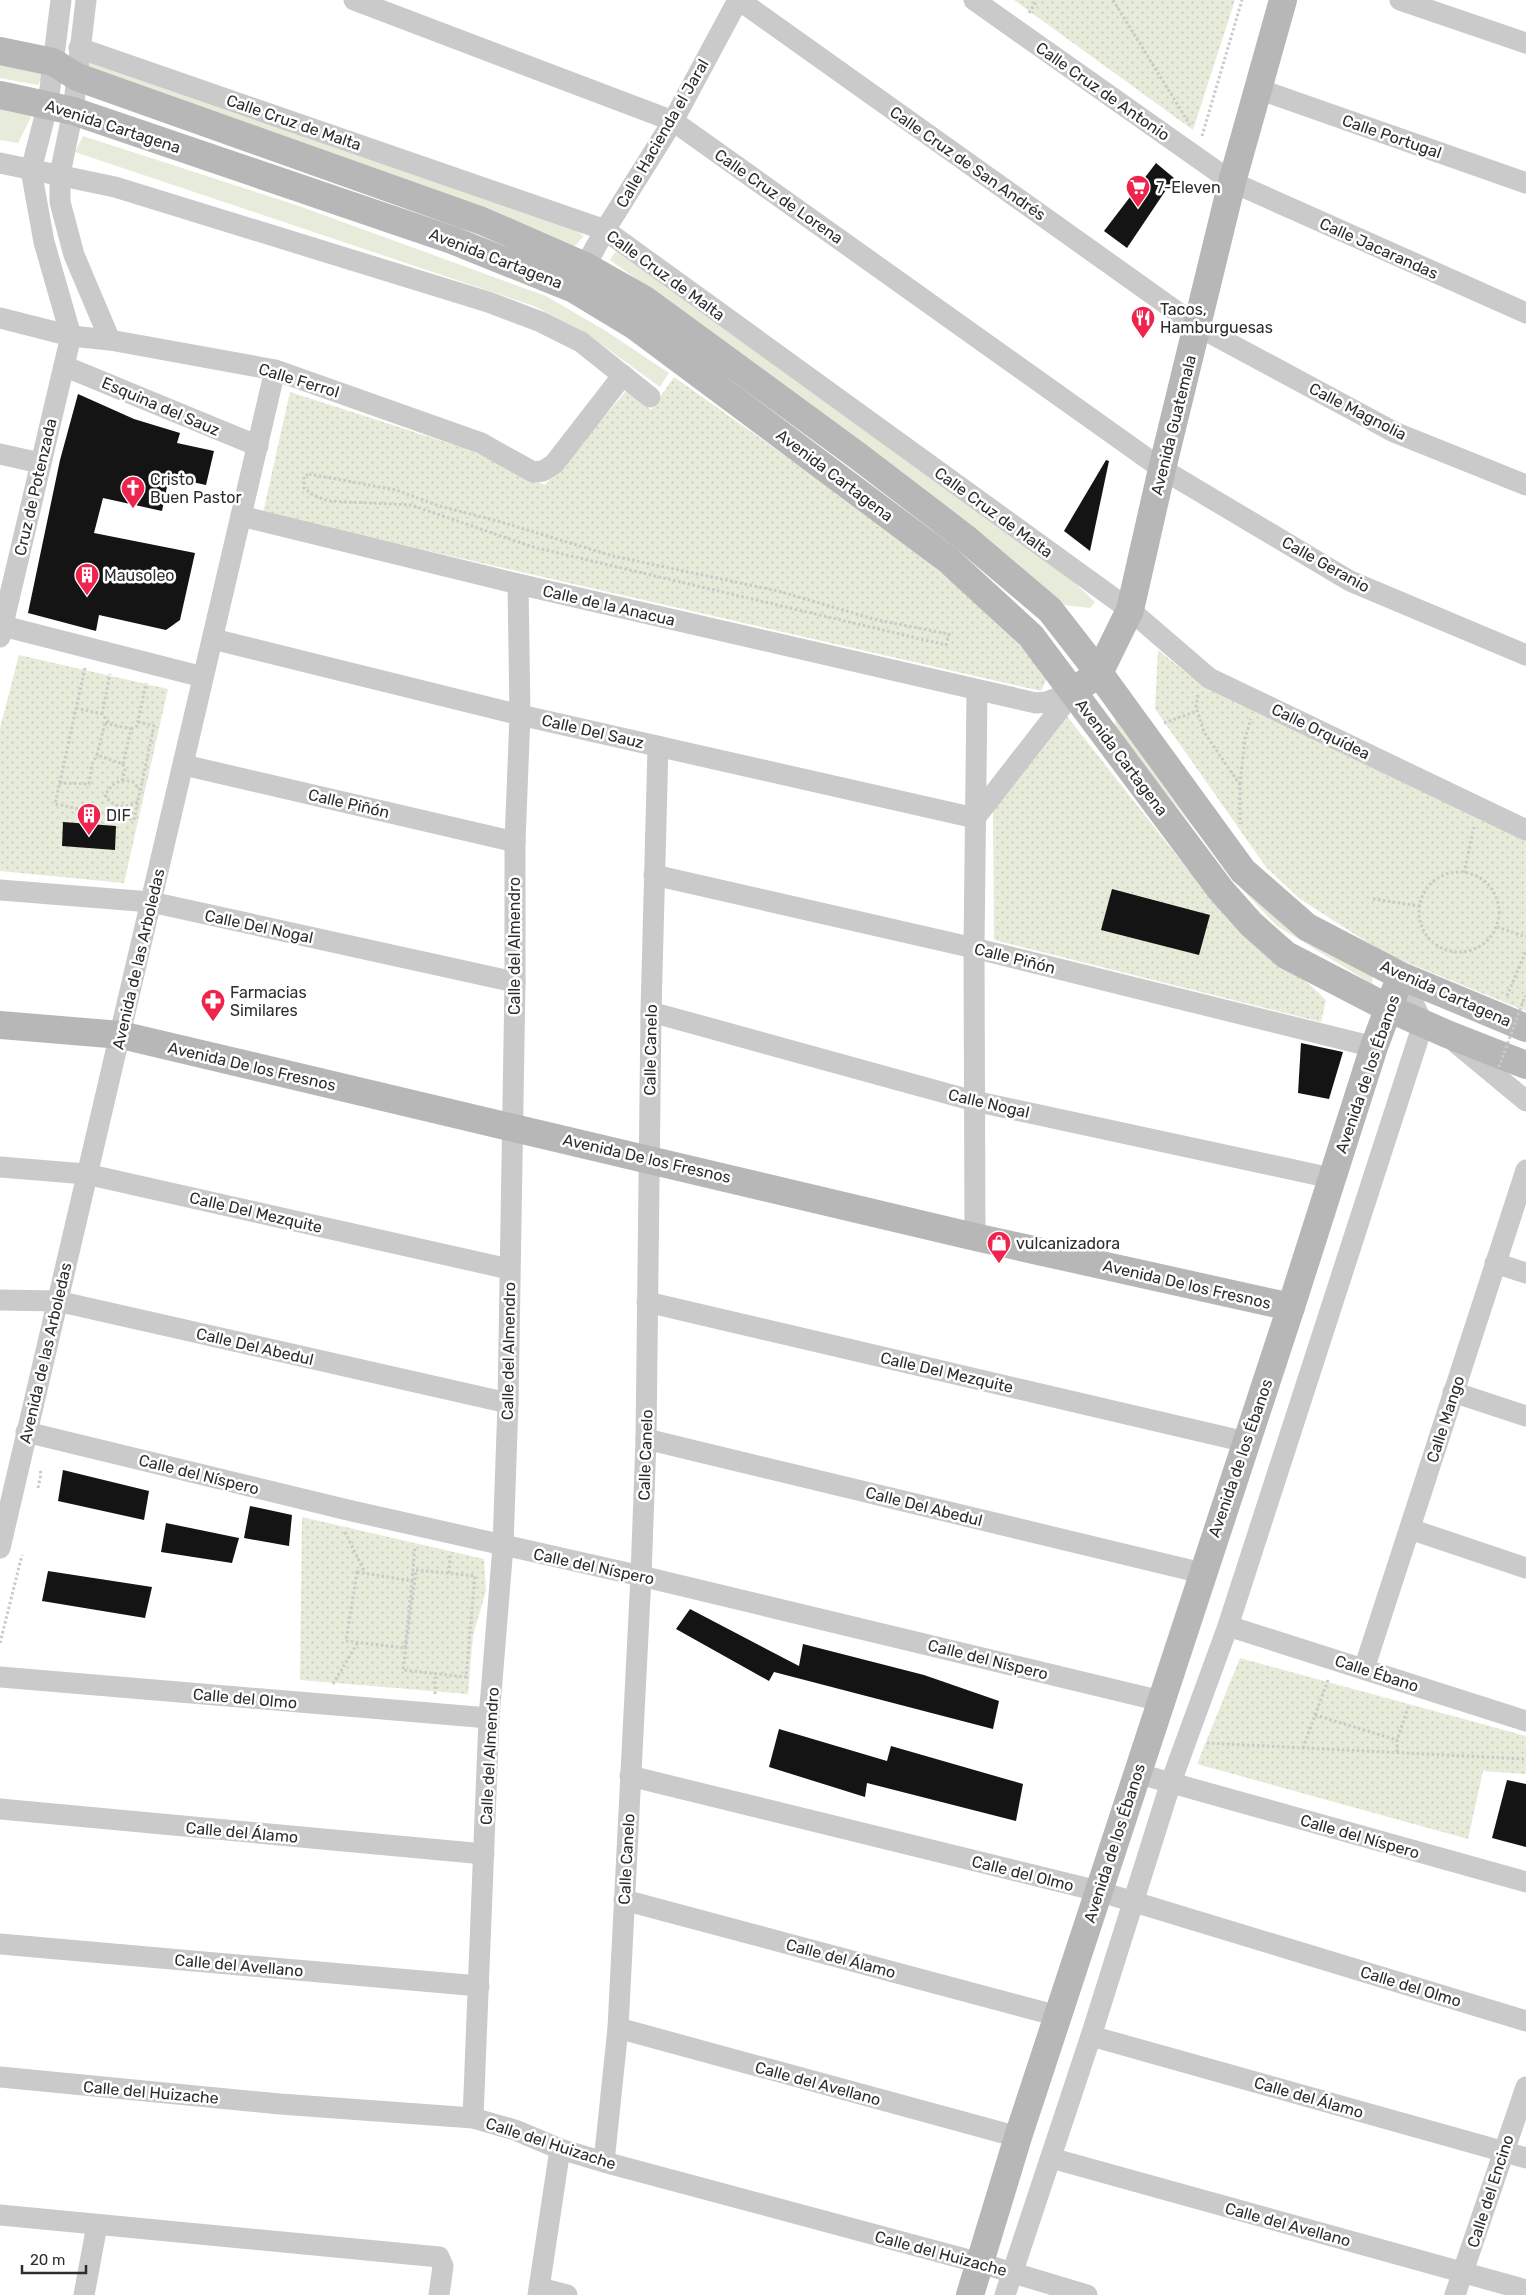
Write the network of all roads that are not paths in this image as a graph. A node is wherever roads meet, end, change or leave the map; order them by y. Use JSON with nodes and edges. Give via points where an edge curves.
{"nodes":[{"id":1,"x":61,"y":0,"type":"edge"},
{"id":2,"x":86,"y":0,"type":"edge"},
{"id":3,"x":354,"y":0,"type":"edge"},
{"id":4,"x":739,"y":0,"type":"edge"},
{"id":5,"x":974,"y":0,"type":"edge"},
{"id":6,"x":1283,"y":0,"type":"edge"},
{"id":7,"x":1400,"y":0,"type":"edge"},
{"id":8,"x":1526,"y":43,"type":"edge"},
{"id":9,"x":79,"y":48,"type":"junction"},
{"id":10,"x":0,"y":51,"type":"edge"},
{"id":11,"x":53,"y":62,"type":"junction"},
{"id":12,"x":76,"y":77,"type":"junction"},
{"id":13,"x":1258,"y":90,"type":"junction"},
{"id":14,"x":0,"y":95,"type":"edge"},
{"id":15,"x":61,"y":108,"type":"junction"},
{"id":16,"x":673,"y":121,"type":"junction"},
{"id":17,"x":0,"y":163,"type":"edge"},
{"id":18,"x":31,"y":170,"type":"junction"},
{"id":19,"x":60,"y":174,"type":"junction"},
{"id":20,"x":1232,"y":182,"type":"junction"},
{"id":21,"x":1526,"y":183,"type":"edge"},
{"id":22,"x":605,"y":230,"type":"junction"},
{"id":23,"x":579,"y":277,"type":"junction"},
{"id":24,"x":1526,"y":313,"type":"edge"},
{"id":25,"x":0,"y":318,"type":"edge"},
{"id":26,"x":1197,"y":326,"type":"junction"},
{"id":27,"x":71,"y":336,"type":"junction"},
{"id":28,"x":110,"y":340,"type":"junction"},
{"id":29,"x":64,"y":366,"type":"junction"},
{"id":30,"x":275,"y":370,"type":"junction"},
{"id":31,"x":622,"y":374,"type":"junction"},
{"id":32,"x":650,"y":397,"type":"dead end"},
{"id":33,"x":258,"y":446,"type":"junction"},
{"id":34,"x":0,"y":454,"type":"edge"},
{"id":35,"x":40,"y":463,"type":"junction"},
{"id":36,"x":1162,"y":469,"type":"junction"},
{"id":37,"x":1526,"y":484,"type":"edge"},
{"id":38,"x":240,"y":516,"type":"junction"},
{"id":39,"x":518,"y":584,"type":"junction"},
{"id":40,"x":5,"y":591,"type":"edge"},
{"id":41,"x":1130,"y":610,"type":"junction"},
{"id":42,"x":1,"y":632,"type":"edge"},
{"id":43,"x":213,"y":639,"type":"junction"},
{"id":44,"x":1526,"y":655,"type":"edge"},
{"id":45,"x":1099,"y":673,"type":"junction"},
{"id":46,"x":203,"y":677,"type":"junction"},
{"id":47,"x":977,"y":690,"type":"junction"},
{"id":48,"x":1073,"y":692,"type":"junction"},
{"id":49,"x":520,"y":715,"type":"junction"},
{"id":50,"x":658,"y":746,"type":"junction"},
{"id":51,"x":184,"y":765,"type":"junction"},
{"id":52,"x":975,"y":818,"type":"junction"},
{"id":53,"x":1526,"y":830,"type":"edge"},
{"id":54,"x":515,"y":842,"type":"junction"},
{"id":55,"x":654,"y":875,"type":"junction"},
{"id":56,"x":0,"y":890,"type":"edge"},
{"id":57,"x":151,"y":902,"type":"junction"},
{"id":58,"x":974,"y":948,"type":"junction"},
{"id":59,"x":1401,"y":976,"type":"junction"},
{"id":60,"x":515,"y":982,"type":"junction"},
{"id":61,"x":1388,"y":1008,"type":"junction"},
{"id":62,"x":651,"y":1012,"type":"junction"},
{"id":63,"x":0,"y":1026,"type":"edge"},
{"id":64,"x":1526,"y":1028,"type":"edge"},
{"id":65,"x":1435,"y":1029,"type":"junction"},
{"id":66,"x":121,"y":1035,"type":"junction"},
{"id":67,"x":1374,"y":1047,"type":"junction"},
{"id":68,"x":1526,"y":1065,"type":"edge"},
{"id":69,"x":974,"y":1100,"type":"junction"},
{"id":70,"x":1526,"y":1101,"type":"edge"},
{"id":71,"x":512,"y":1127,"type":"junction"},
{"id":72,"x":648,"y":1158,"type":"junction"},
{"id":73,"x":0,"y":1167,"type":"edge"},
{"id":74,"x":1526,"y":1170,"type":"edge"},
{"id":75,"x":86,"y":1174,"type":"junction"},
{"id":76,"x":1331,"y":1178,"type":"junction"},
{"id":77,"x":975,"y":1236,"type":"junction"},
{"id":78,"x":1495,"y":1263,"type":"junction"},
{"id":79,"x":509,"y":1269,"type":"junction"},
{"id":80,"x":1526,"y":1273,"type":"edge"},
{"id":81,"x":0,"y":1300,"type":"edge"},
{"id":82,"x":57,"y":1301,"type":"junction"},
{"id":83,"x":647,"y":1302,"type":"junction"},
{"id":84,"x":1291,"y":1307,"type":"junction"},
{"id":85,"x":1454,"y":1392,"type":"junction"},
{"id":86,"x":508,"y":1403,"type":"junction"},
{"id":87,"x":1526,"y":1416,"type":"edge"},
{"id":88,"x":26,"y":1432,"type":"junction"},
{"id":89,"x":646,"y":1439,"type":"junction"},
{"id":90,"x":1246,"y":1442,"type":"junction"},
{"id":91,"x":1410,"y":1529,"type":"junction"},
{"id":92,"x":503,"y":1546,"type":"junction"},
{"id":93,"x":0,"y":1548,"type":"edge"},
{"id":94,"x":1526,"y":1568,"type":"edge"},
{"id":95,"x":1202,"y":1573,"type":"junction"},
{"id":96,"x":641,"y":1576,"type":"junction"},
{"id":97,"x":1228,"y":1626,"type":"junction"},
{"id":98,"x":1364,"y":1669,"type":"junction"},
{"id":99,"x":0,"y":1677,"type":"edge"},
{"id":100,"x":1161,"y":1701,"type":"junction"},
{"id":101,"x":490,"y":1718,"type":"junction"},
{"id":102,"x":1526,"y":1721,"type":"edge"},
{"id":103,"x":1136,"y":1773,"type":"junction"},
{"id":104,"x":630,"y":1776,"type":"junction"},
{"id":105,"x":1171,"y":1782,"type":"junction"},
{"id":106,"x":0,"y":1810,"type":"edge"},
{"id":107,"x":484,"y":1854,"type":"junction"},
{"id":108,"x":1526,"y":1882,"type":"edge"},
{"id":109,"x":1098,"y":1891,"type":"junction"},
{"id":110,"x":624,"y":1900,"type":"junction"},
{"id":111,"x":1133,"y":1901,"type":"junction"},
{"id":112,"x":0,"y":1944,"type":"edge"},
{"id":113,"x":479,"y":1986,"type":"junction"},
{"id":114,"x":1058,"y":2016,"type":"junction"},
{"id":115,"x":1526,"y":2021,"type":"edge"},
{"id":116,"x":618,"y":2028,"type":"junction"},
{"id":117,"x":1091,"y":2036,"type":"junction"},
{"id":118,"x":0,"y":2077,"type":"edge"},
{"id":119,"x":1526,"y":2087,"type":"edge"},
{"id":120,"x":473,"y":2118,"type":"junction"},
{"id":121,"x":1018,"y":2137,"type":"junction"},
{"id":122,"x":560,"y":2149,"type":"junction"},
{"id":123,"x":1502,"y":2152,"type":"junction"},
{"id":124,"x":1051,"y":2158,"type":"junction"},
{"id":125,"x":1526,"y":2158,"type":"edge"},
{"id":126,"x":604,"y":2162,"type":"junction"},
{"id":127,"x":0,"y":2215,"type":"edge"},
{"id":128,"x":97,"y":2225,"type":"junction"},
{"id":129,"x":980,"y":2264,"type":"junction"},
{"id":130,"x":1463,"y":2272,"type":"junction"},
{"id":131,"x":1013,"y":2273,"type":"junction"},
{"id":132,"x":1526,"y":2290,"type":"edge"},
{"id":133,"x":539,"y":2291,"type":"edge"},
{"id":134,"x":84,"y":2295,"type":"edge"},
{"id":135,"x":438,"y":2295,"type":"edge"},
{"id":136,"x":567,"y":2295,"type":"edge"},
{"id":137,"x":970,"y":2295,"type":"edge"},
{"id":138,"x":1005,"y":2295,"type":"edge"},
{"id":139,"x":1087,"y":2295,"type":"edge"},
{"id":140,"x":1455,"y":2295,"type":"edge"}],
"edges":[{"from":1,"to":11,"type":"street"},
{"from":2,"to":9,"type":"street"},
{"from":3,"to":16,"type":"street","name":"Calle Cruz de Lorena"},
{"from":4,"to":16,"type":"street","name":"Calle Hacienda el Jaral"},
{"from":4,"to":26,"type":"street","name":"Calle Cruz de San Andrés"},
{"from":5,"to":20,"type":"street","name":"Calle Cruz de Antonio"},
{"from":6,"to":13,"type":"street","name":"Avenida Guatemala"},
{"from":7,"to":8,"type":"street"},
{"from":9,"to":11,"type":"street"},
{"from":9,"to":12,"type":"street"},
{"from":9,"to":22,"type":"street","name":"Calle Cruz de Malta"},
{"from":10,"to":11,"type":"street","name":"Avenida Cartagena"},
{"from":11,"to":12,"type":"street","name":"Avenida Cartagena"},
{"from":11,"to":15,"type":"street"},
{"from":12,"to":15,"type":"street"},
{"from":12,"to":23,"type":"street","name":"Avenida Cartagena","via":[[482,221]]},
{"from":13,"to":20,"type":"street","name":"Avenida Guatemala"},
{"from":13,"to":21,"type":"street","name":"Calle Portugal"},
{"from":14,"to":15,"type":"street","name":"Avenida Cartagena"},
{"from":15,"to":18,"type":"street"},
{"from":15,"to":19,"type":"street"},
{"from":15,"to":23,"type":"street","name":"Avenida Cartagena","via":[[452,240]]},
{"from":16,"to":22,"type":"street","name":"Calle Hacienda el Jaral"},
{"from":16,"to":36,"type":"street","name":"Calle Cruz de Lorena"},
{"from":17,"to":18,"type":"street"},
{"from":18,"to":19,"type":"street"},
{"from":18,"to":27,"type":"street","via":[[44,242]]},
{"from":19,"to":28,"type":"street","via":[[60,202],[74,255]]},
{"from":19,"to":31,"type":"street","via":[[115,187],[488,302],[541,322],[581,342]]},
{"from":20,"to":24,"type":"street","name":"Calle Jacarandas"},
{"from":20,"to":26,"type":"street","name":"Avenida Guatemala"},
{"from":22,"to":23,"type":"street","name":"Calle Hacienda el Jaral"},
{"from":22,"to":41,"type":"street","name":"Calle Cruz de Malta"},
{"from":23,"to":45,"type":"street","name":"Avenida Cartagena","via":[[645,300],[858,456],[964,537],[1050,610]]},
{"from":23,"to":48,"type":"street","name":"Avenida Cartagena","via":[[635,326],[947,558],[1031,636]]},
{"from":25,"to":27,"type":"street","name":"Calle Ferrol"},
{"from":26,"to":36,"type":"street","name":"Avenida Guatemala"},
{"from":26,"to":37,"type":"street","name":"Calle Magnolia","via":[[1394,432]]},
{"from":27,"to":28,"type":"street","name":"Calle Ferrol"},
{"from":27,"to":29,"type":"street","name":"Cruz de Potenzada"},
{"from":28,"to":30,"type":"street","name":"Calle Ferrol"},
{"from":29,"to":33,"type":"street","name":"Esquina del Sauz"},
{"from":29,"to":35,"type":"street","name":"Cruz de Potenzada"},
{"from":30,"to":31,"type":"street","name":"Calle Ferrol","via":[[481,443],[533,472],[543,472],[554,464]]},
{"from":30,"to":33,"type":"street","name":"Avenida de las Arboledas"},
{"from":31,"to":32,"type":"street"},
{"from":33,"to":38,"type":"street","name":"Avenida de las Arboledas"},
{"from":34,"to":35,"type":"street"},
{"from":35,"to":40,"type":"street","name":"Cruz de Potenzada"},
{"from":36,"to":41,"type":"street","name":"Avenida Guatemala"},
{"from":36,"to":44,"type":"street","name":"Calle Geranio","via":[[1350,581]]},
{"from":38,"to":39,"type":"street","name":"Calle de la Anacua"},
{"from":38,"to":43,"type":"street","name":"Avenida de las Arboledas"},
{"from":39,"to":47,"type":"street","name":"Calle de la Anacua"},
{"from":39,"to":49,"type":"street","name":"Calle del Almendro"},
{"from":40,"to":42,"type":"street","name":"Cruz de Potenzada"},
{"from":41,"to":45,"type":"street","name":"Avenida Guatemala"},
{"from":41,"to":53,"type":"street","name":"Calle Orquídea","via":[[1209,678]]},
{"from":42,"to":46,"type":"street"},
{"from":43,"to":46,"type":"street","name":"Avenida de las Arboledas"},
{"from":43,"to":49,"type":"street","name":"Calle Del Sauz"},
{"from":45,"to":48,"type":"street"},
{"from":45,"to":59,"type":"street","name":"Avenida Cartagena","via":[[1243,871],[1307,927]]},
{"from":46,"to":51,"type":"street","name":"Avenida de las Arboledas"},
{"from":47,"to":48,"type":"street","name":"Calle de la Anacua","via":[[1036,703]]},
{"from":47,"to":52,"type":"street"},
{"from":48,"to":52,"type":"street"},
{"from":48,"to":61,"type":"street","name":"Avenida Cartagena","via":[[1220,889],[1251,924],[1286,955]]},
{"from":49,"to":50,"type":"street","name":"Calle Del Sauz"},
{"from":49,"to":54,"type":"street","name":"Calle del Almendro"},
{"from":50,"to":52,"type":"street","name":"Calle Del Sauz"},
{"from":50,"to":55,"type":"street","name":"Calle Canelo"},
{"from":51,"to":54,"type":"street","name":"Calle Piñón"},
{"from":51,"to":57,"type":"street","name":"Avenida de las Arboledas"},
{"from":52,"to":58,"type":"street"},
{"from":54,"to":60,"type":"street","name":"Calle del Almendro"},
{"from":55,"to":58,"type":"street","name":"Calle Piñón"},
{"from":55,"to":62,"type":"street","name":"Calle Canelo"},
{"from":56,"to":57,"type":"street","name":"Calle Del Nogal"},
{"from":57,"to":60,"type":"street","name":"Calle Del Nogal"},
{"from":57,"to":66,"type":"street","name":"Avenida de las Arboledas"},
{"from":58,"to":67,"type":"street","name":"Calle Piñón"},
{"from":58,"to":69,"type":"street"},
{"from":59,"to":61,"type":"street","name":"Avenida de los Ébanos"},
{"from":59,"to":64,"type":"street","name":"Avenida Cartagena"},
{"from":59,"to":65,"type":"street","name":"Avenida de los Ébanos"},
{"from":60,"to":71,"type":"street","name":"Calle del Almendro"},
{"from":61,"to":65,"type":"street","name":"Avenida Cartagena"},
{"from":61,"to":67,"type":"street","name":"Avenida de los Ébanos"},
{"from":62,"to":69,"type":"street","name":"Calle Nogal"},
{"from":62,"to":72,"type":"street","name":"Calle Canelo"},
{"from":63,"to":66,"type":"street","name":"Avenida De los Fresnos"},
{"from":65,"to":68,"type":"street","name":"Avenida Cartagena"},
{"from":65,"to":70,"type":"street"},
{"from":65,"to":97,"type":"street"},
{"from":66,"to":71,"type":"street","name":"Avenida De los Fresnos"},
{"from":66,"to":75,"type":"street","name":"Avenida de las Arboledas"},
{"from":67,"to":76,"type":"street","name":"Avenida de los Ébanos"},
{"from":69,"to":76,"type":"street","name":"Calle Nogal"},
{"from":69,"to":77,"type":"street"},
{"from":71,"to":72,"type":"street","name":"Avenida De los Fresnos"},
{"from":71,"to":79,"type":"street","name":"Calle del Almendro"},
{"from":72,"to":77,"type":"street","name":"Avenida De los Fresnos"},
{"from":72,"to":83,"type":"street","name":"Calle Canelo"},
{"from":73,"to":75,"type":"street","name":"Calle Del Mezquite"},
{"from":74,"to":78,"type":"street","name":"Calle Mango"},
{"from":75,"to":79,"type":"street","name":"Calle Del Mezquite"},
{"from":75,"to":82,"type":"street","name":"Avenida de las Arboledas"},
{"from":76,"to":84,"type":"street","name":"Avenida de los Ébanos"},
{"from":77,"to":84,"type":"street","name":"Avenida De los Fresnos"},
{"from":78,"to":80,"type":"street"},
{"from":78,"to":85,"type":"street","name":"Calle Mango"},
{"from":79,"to":86,"type":"street","name":"Calle del Almendro"},
{"from":81,"to":82,"type":"street","name":"Calle Del Abedul"},
{"from":82,"to":86,"type":"street","name":"Calle Del Abedul"},
{"from":82,"to":88,"type":"street","name":"Avenida de las Arboledas"},
{"from":83,"to":89,"type":"street","name":"Calle Canelo"},
{"from":83,"to":90,"type":"street","name":"Calle Del Mezquite"},
{"from":84,"to":90,"type":"street","name":"Avenida de los Ébanos"},
{"from":85,"to":87,"type":"street"},
{"from":85,"to":91,"type":"street","name":"Calle Mango"},
{"from":86,"to":92,"type":"street","name":"Calle del Almendro"},
{"from":88,"to":92,"type":"street","name":"Calle del Níspero"},
{"from":88,"to":93,"type":"street","name":"Avenida de las Arboledas"},
{"from":89,"to":95,"type":"street","name":"Calle Del Abedul"},
{"from":89,"to":96,"type":"street","name":"Calle Canelo"},
{"from":90,"to":95,"type":"street","name":"Avenida de los Ébanos"},
{"from":91,"to":94,"type":"street"},
{"from":91,"to":98,"type":"street","name":"Calle Mango"},
{"from":92,"to":96,"type":"street","name":"Calle del Níspero"},
{"from":92,"to":101,"type":"street","name":"Calle del Almendro"},
{"from":95,"to":100,"type":"street","name":"Avenida de los Ébanos"},
{"from":96,"to":100,"type":"street","name":"Calle del Níspero"},
{"from":96,"to":104,"type":"street","name":"Calle Canelo"},
{"from":97,"to":98,"type":"street","name":"Calle Ébano"},
{"from":97,"to":105,"type":"street"},
{"from":98,"to":102,"type":"street","name":"Calle Ébano"},
{"from":99,"to":101,"type":"street","name":"Calle del Olmo"},
{"from":100,"to":103,"type":"street","name":"Avenida de los Ébanos"},
{"from":101,"to":107,"type":"street","name":"Calle del Almendro"},
{"from":103,"to":105,"type":"street","name":"Calle del Níspero"},
{"from":103,"to":109,"type":"street","name":"Avenida de los Ébanos"},
{"from":104,"to":109,"type":"street","name":"Calle del Olmo"},
{"from":104,"to":110,"type":"street","name":"Calle Canelo"},
{"from":105,"to":108,"type":"street","name":"Calle del Níspero"},
{"from":105,"to":111,"type":"street"},
{"from":106,"to":107,"type":"street","name":"Calle del Álamo"},
{"from":107,"to":113,"type":"street","name":"Calle del Almendro"},
{"from":109,"to":111,"type":"street","name":"Calle del Olmo"},
{"from":109,"to":114,"type":"street","name":"Avenida de los Ébanos"},
{"from":110,"to":114,"type":"street","name":"Calle del Álamo"},
{"from":110,"to":116,"type":"street","name":"Calle Canelo"},
{"from":111,"to":115,"type":"street","name":"Calle del Olmo"},
{"from":111,"to":117,"type":"street"},
{"from":112,"to":113,"type":"street","name":"Calle del Avellano"},
{"from":113,"to":120,"type":"street","name":"Calle del Almendro"},
{"from":114,"to":121,"type":"street","name":"Avenida de los Ébanos"},
{"from":116,"to":121,"type":"street","name":"Calle del Avellano"},
{"from":116,"to":126,"type":"street","name":"Calle Canelo"},
{"from":117,"to":123,"type":"street","name":"Calle del Álamo"},
{"from":117,"to":124,"type":"street"},
{"from":118,"to":120,"type":"street","name":"Calle del Huizache","via":[[280,2104]]},
{"from":119,"to":123,"type":"street","name":"Calle del Encino"},
{"from":120,"to":122,"type":"street","name":"Calle del Huizache","via":[[515,2130]]},
{"from":121,"to":129,"type":"street","name":"Avenida de los Ébanos"},
{"from":122,"to":126,"type":"street","name":"Calle del Huizache"},
{"from":122,"to":133,"type":"street"},
{"from":123,"to":125,"type":"street","name":"Calle del Álamo"},
{"from":123,"to":130,"type":"street","name":"Calle del Encino"},
{"from":124,"to":130,"type":"street","name":"Calle del Avellano"},
{"from":124,"to":131,"type":"street"},
{"from":126,"to":129,"type":"street","name":"Calle del Huizache"},
{"from":127,"to":128,"type":"street"},
{"from":128,"to":134,"type":"street"},
{"from":128,"to":135,"type":"street","via":[[439,2257],[443,2266]]},
{"from":129,"to":131,"type":"street","name":"Calle del Huizache"},
{"from":129,"to":137,"type":"street","name":"Avenida de los Ébanos"},
{"from":130,"to":132,"type":"street","name":"Calle del Avellano"},
{"from":130,"to":140,"type":"street","name":"Calle del Encino"},
{"from":131,"to":138,"type":"street"},
{"from":131,"to":139,"type":"street","name":"Calle del Huizache"},
{"from":133,"to":136,"type":"street"}]}
